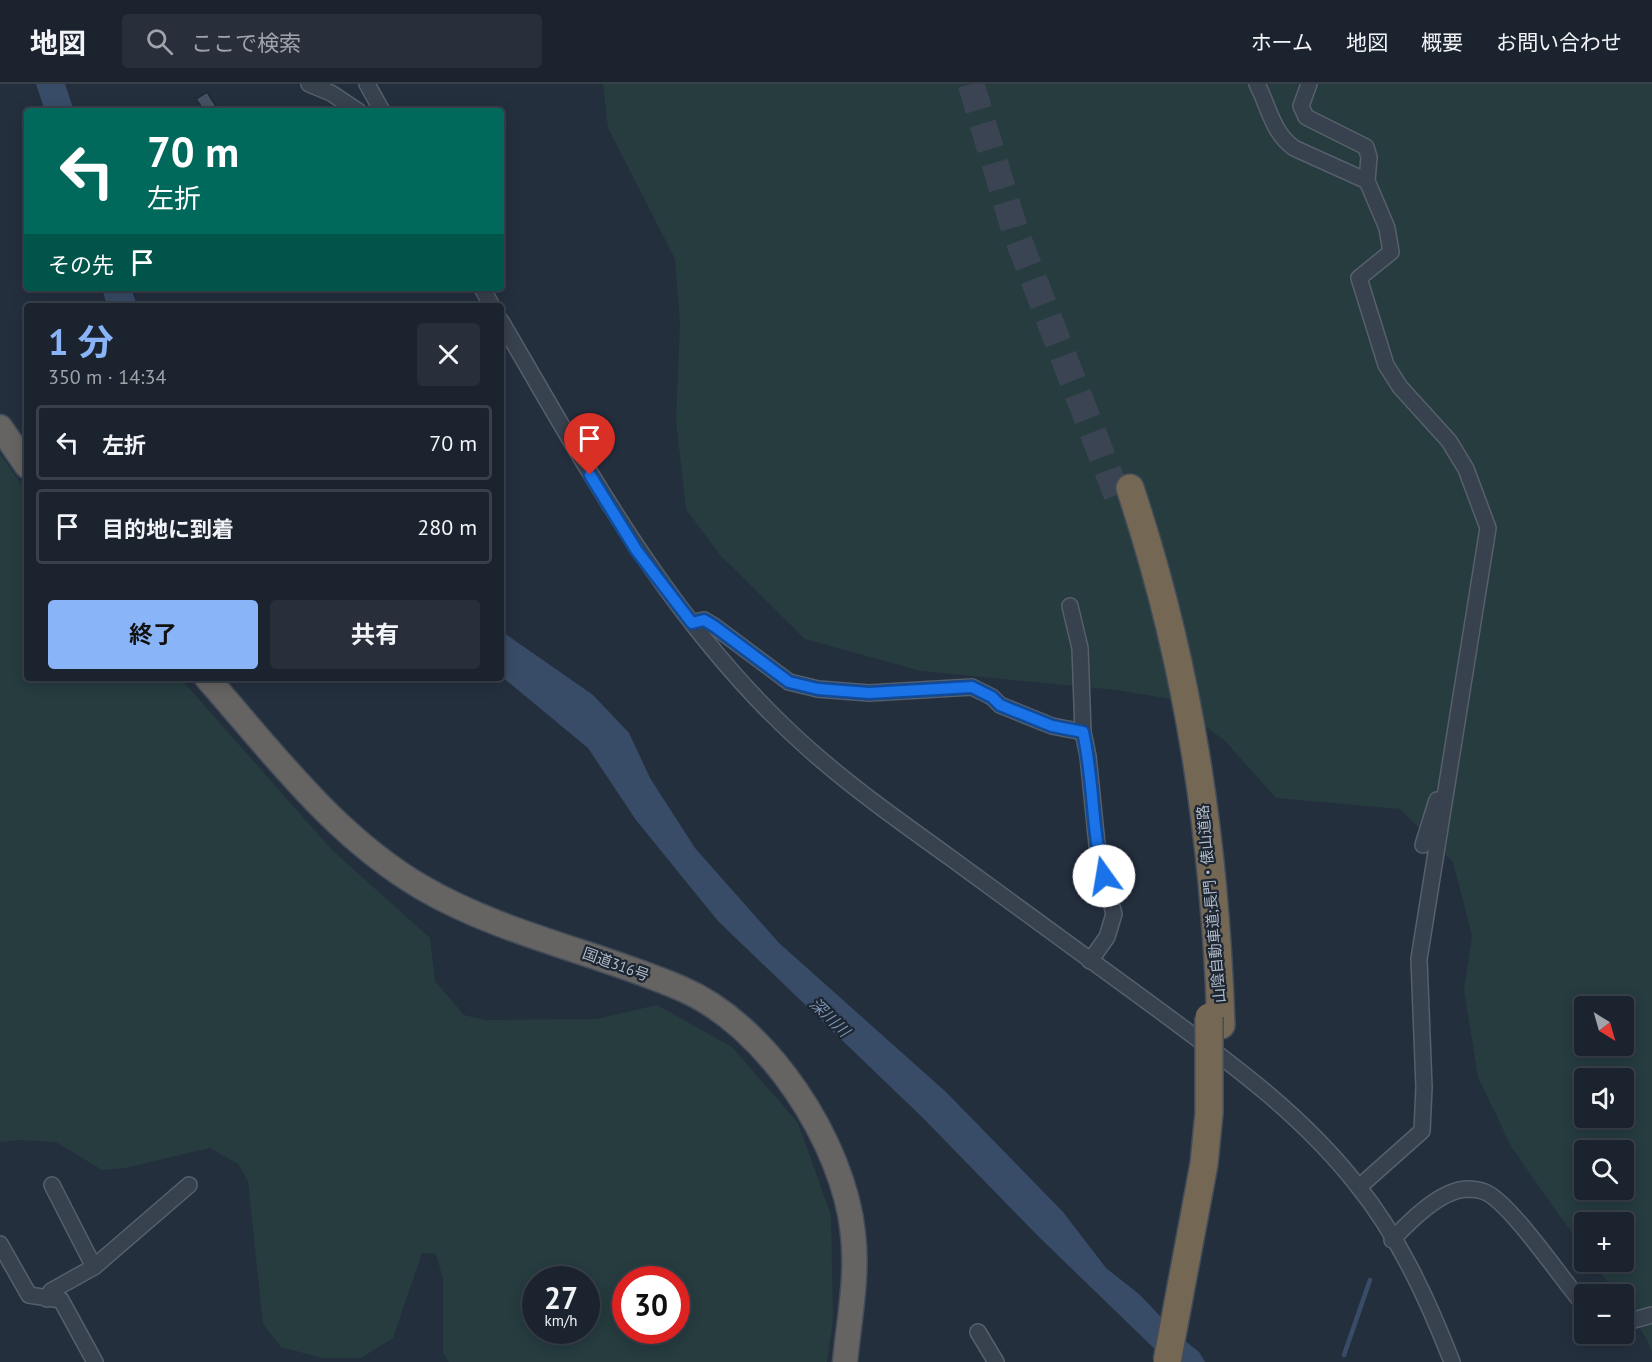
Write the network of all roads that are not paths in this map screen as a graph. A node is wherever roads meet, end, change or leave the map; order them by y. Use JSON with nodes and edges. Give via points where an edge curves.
{"nodes":[{"id":1,"x":309,"y":84,"type":"edge"},
{"id":2,"x":367,"y":84,"type":"edge"},
{"id":3,"x":1257,"y":84,"type":"edge"},
{"id":4,"x":1309,"y":84,"type":"edge"},
{"id":5,"x":354,"y":108,"type":"edge"},
{"id":6,"x":380,"y":108,"type":"edge"},
{"id":7,"x":1367,"y":181,"type":"junction"},
{"id":8,"x":504,"y":326,"type":"edge"},
{"id":9,"x":0,"y":427,"type":"edge"},
{"id":10,"x":24,"y":462,"type":"edge"},
{"id":11,"x":1123,"y":492,"type":"tunnel mouth"},
{"id":12,"x":1070,"y":606,"type":"dead end"},
{"id":13,"x":692,"y":623,"type":"junction"},
{"id":14,"x":210,"y":681,"type":"edge"},
{"id":15,"x":1083,"y":732,"type":"junction"},
{"id":16,"x":1447,"y":785,"type":"junction"},
{"id":17,"x":1424,"y":845,"type":"dead end"},
{"id":18,"x":1090,"y":961,"type":"junction"},
{"id":19,"x":1215,"y":1021,"type":"junction"},
{"id":20,"x":52,"y":1185,"type":"dead end"},
{"id":21,"x":189,"y":1185,"type":"dead end"},
{"id":22,"x":1359,"y":1187,"type":"junction"},
{"id":23,"x":1392,"y":1240,"type":"junction"},
{"id":24,"x":0,"y":1244,"type":"edge"},
{"id":25,"x":94,"y":1267,"type":"junction"},
{"id":26,"x":1574,"y":1292,"type":"edge"},
{"id":27,"x":46,"y":1299,"type":"junction"},
{"id":28,"x":1652,"y":1315,"type":"edge"},
{"id":29,"x":1634,"y":1320,"type":"edge"},
{"id":30,"x":978,"y":1332,"type":"dead end"},
{"id":31,"x":95,"y":1362,"type":"edge"},
{"id":32,"x":845,"y":1362,"type":"edge"},
{"id":33,"x":996,"y":1362,"type":"edge"},
{"id":34,"x":1167,"y":1362,"type":"edge"},
{"id":35,"x":1179,"y":1362,"type":"edge"},
{"id":36,"x":1452,"y":1362,"type":"edge"}],
"edges":[{"from":1,"to":5,"type":"street"},
{"from":2,"to":6,"type":"street"},
{"from":3,"to":7,"type":"street","via":[[1272,123],[1284,141]]},
{"from":4,"to":7,"type":"street","via":[[1301,106],[1306,117],[1366,147]]},
{"from":7,"to":16,"type":"street","via":[[1387,228],[1391,252],[1359,278],[1382,355],[1400,387],[1449,441],[1466,469],[1488,528]]},
{"from":8,"to":13,"type":"street","via":[[631,542]]},
{"from":9,"to":10,"type":"highway"},
{"from":11,"to":19,"type":"highway","name":"山陰自動車道;長門・俵山道路","via":[[1168,613],[1194,740],[1212,882]]},
{"from":12,"to":15,"type":"street","via":[[1080,648]]},
{"from":13,"to":15,"type":"street","via":[[704,620],[714,626],[789,682],[869,693],[972,687],[1000,705],[1052,726]]},
{"from":13,"to":18,"type":"street","via":[[761,704],[811,752]]},
{"from":14,"to":32,"type":"highway","name":"国道316号","via":[[330,816],[393,870],[461,909],[683,989],[723,1014],[771,1058],[816,1120],[848,1200],[855,1268]]},
{"from":15,"to":18,"type":"street","via":[[1089,756],[1098,854],[1114,914],[1107,937]]},
{"from":16,"to":17,"type":"street","via":[[1436,803]]},
{"from":16,"to":22,"type":"street","via":[[1419,959],[1422,1131]]},
{"from":18,"to":22,"type":"street","via":[[1253,1080],[1326,1149]]},
{"from":19,"to":34,"type":"highway","name":"山陰自動車道;長門・俵山道路","bridge":true,"via":[[1204,1164]]},
{"from":19,"to":35,"type":"highway","name":"山陰自動車道;長門・俵山道路","via":[[1220,1106],[1215,1164]]},
{"from":20,"to":25,"type":"street"},
{"from":21,"to":25,"type":"street"},
{"from":22,"to":23,"type":"street"},
{"from":23,"to":26,"type":"street","via":[[1414,1216],[1449,1194],[1466,1189],[1484,1191],[1512,1214]]},
{"from":23,"to":36,"type":"street","via":[[1427,1297]]},
{"from":24,"to":27,"type":"street","via":[[25,1291]]},
{"from":25,"to":27,"type":"street","via":[[51,1291]]},
{"from":27,"to":31,"type":"street","via":[[61,1300]]},
{"from":28,"to":29,"type":"street"},
{"from":30,"to":33,"type":"street"}]}
